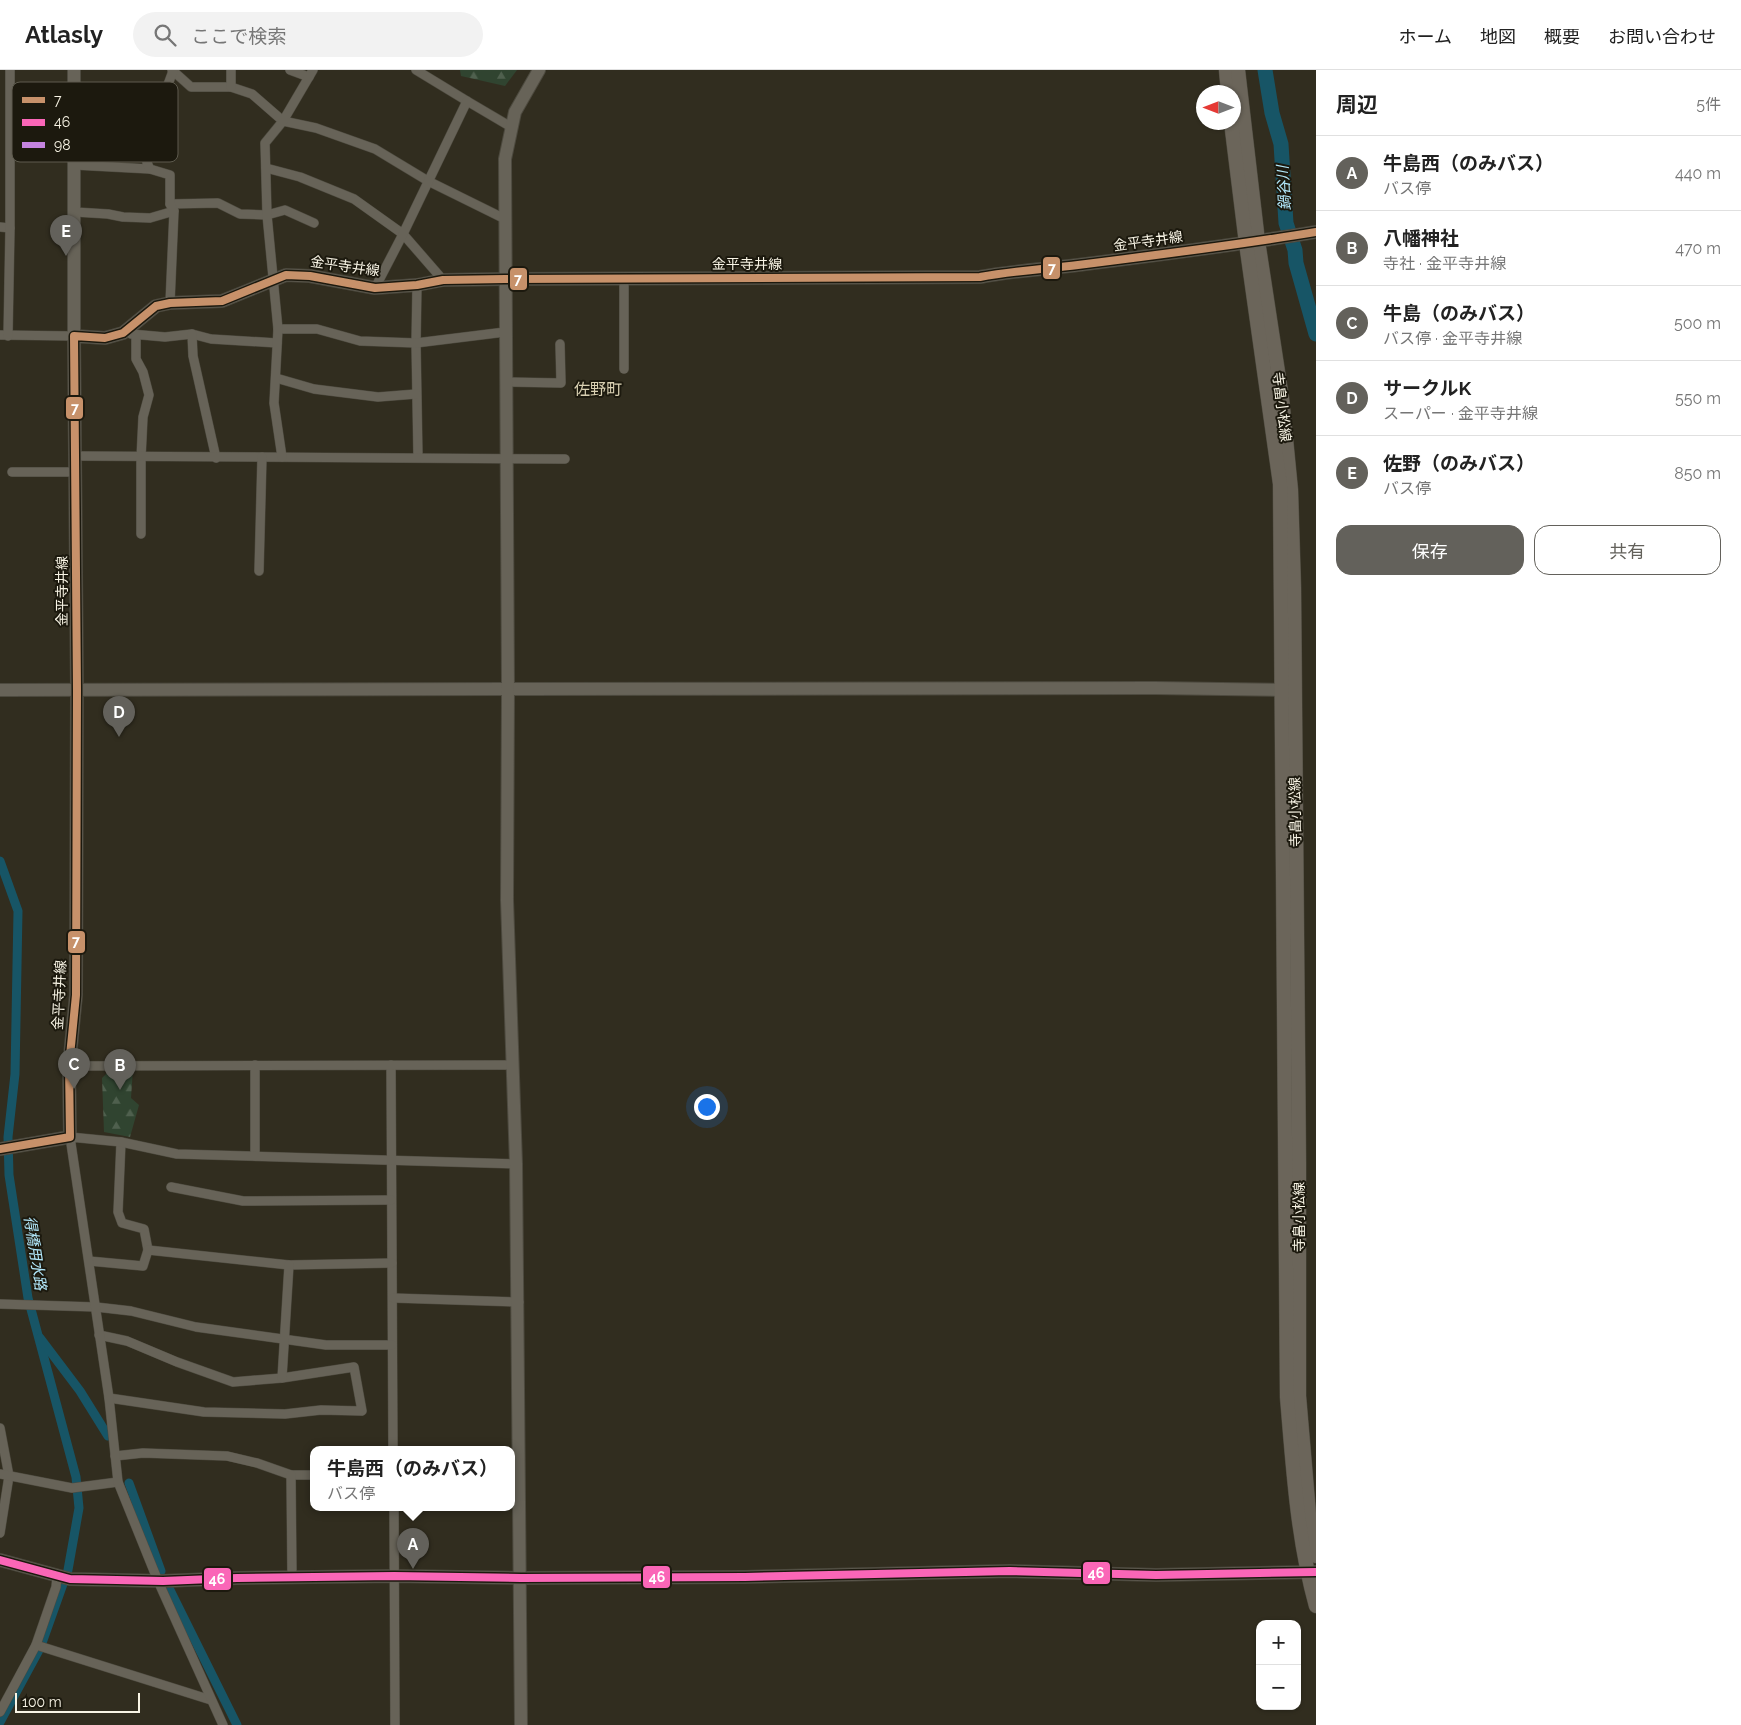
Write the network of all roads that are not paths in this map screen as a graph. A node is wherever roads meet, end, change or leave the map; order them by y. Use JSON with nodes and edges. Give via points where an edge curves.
{"nodes":[{"id":1,"x":10,"y":70,"type":"edge"},
{"id":2,"x":231,"y":70,"type":"edge"},
{"id":3,"x":290,"y":70,"type":"edge"},
{"id":4,"x":416,"y":70,"type":"edge"},
{"id":5,"x":539,"y":70,"type":"edge"},
{"id":6,"x":1226,"y":70,"type":"edge"},
{"id":7,"x":1238,"y":70,"type":"edge"},
{"id":8,"x":173,"y":71,"type":"edge"},
{"id":9,"x":311,"y":73,"type":"edge"},
{"id":10,"x":1227,"y":85,"type":"edge"},
{"id":11,"x":231,"y":87,"type":"junction"},
{"id":12,"x":468,"y":101,"type":"junction"},
{"id":13,"x":283,"y":121,"type":"junction"},
{"id":14,"x":511,"y":127,"type":"junction"},
{"id":15,"x":1233,"y":130,"type":"edge"},
{"id":16,"x":147,"y":162,"type":"edge"},
{"id":17,"x":74,"y":165,"type":"joint"},
{"id":18,"x":150,"y":168,"type":"junction"},
{"id":19,"x":266,"y":168,"type":"junction"},
{"id":20,"x":428,"y":181,"type":"junction"},
{"id":21,"x":172,"y":207,"type":"junction"},
{"id":22,"x":75,"y":212,"type":"junction"},
{"id":23,"x":267,"y":215,"type":"junction"},
{"id":24,"x":505,"y":219,"type":"junction"},
{"id":25,"x":314,"y":223,"type":"dead end"},
{"id":26,"x":0,"y":228,"type":"edge"},
{"id":27,"x":10,"y":228,"type":"junction"},
{"id":28,"x":1314,"y":232,"type":"edge"},
{"id":29,"x":403,"y":234,"type":"junction"},
{"id":30,"x":1252,"y":242,"type":"junction"},
{"id":31,"x":505,"y":279,"type":"junction"},
{"id":32,"x":624,"y":279,"type":"junction"},
{"id":33,"x":442,"y":280,"type":"junction"},
{"id":34,"x":272,"y":281,"type":"junction"},
{"id":35,"x":417,"y":285,"type":"junction"},
{"id":36,"x":375,"y":288,"type":"junction"},
{"id":37,"x":170,"y":303,"type":"junction"},
{"id":38,"x":278,"y":329,"type":"junction"},
{"id":39,"x":505,"y":332,"type":"junction"},
{"id":40,"x":123,"y":333,"type":"junction"},
{"id":41,"x":192,"y":334,"type":"junction"},
{"id":42,"x":136,"y":335,"type":"junction"},
{"id":43,"x":4,"y":336,"type":"edge"},
{"id":44,"x":74,"y":336,"type":"junction"},
{"id":45,"x":277,"y":343,"type":"junction"},
{"id":46,"x":416,"y":343,"type":"junction"},
{"id":47,"x":560,"y":344,"type":"dead end"},
{"id":48,"x":624,"y":370,"type":"dead end"},
{"id":49,"x":276,"y":378,"type":"junction"},
{"id":50,"x":506,"y":382,"type":"junction"},
{"id":51,"x":416,"y":394,"type":"junction"},
{"id":52,"x":76,"y":456,"type":"junction"},
{"id":53,"x":262,"y":457,"type":"junction"},
{"id":54,"x":282,"y":457,"type":"junction"},
{"id":55,"x":418,"y":457,"type":"junction"},
{"id":56,"x":141,"y":458,"type":"junction"},
{"id":57,"x":216,"y":458,"type":"junction"},
{"id":58,"x":507,"y":458,"type":"junction"},
{"id":59,"x":565,"y":459,"type":"dead end"},
{"id":60,"x":12,"y":472,"type":"dead end"},
{"id":61,"x":76,"y":472,"type":"junction"},
{"id":62,"x":141,"y":534,"type":"dead end"},
{"id":63,"x":258,"y":571,"type":"dead end"},
{"id":64,"x":0,"y":690,"type":"edge"},
{"id":65,"x":78,"y":690,"type":"junction"},
{"id":66,"x":508,"y":690,"type":"junction"},
{"id":67,"x":1288,"y":690,"type":"junction"},
{"id":68,"x":256,"y":1065,"type":"junction"},
{"id":69,"x":391,"y":1065,"type":"junction"},
{"id":70,"x":69,"y":1066,"type":"junction"},
{"id":71,"x":513,"y":1066,"type":"junction"},
{"id":72,"x":70,"y":1137,"type":"junction"},
{"id":73,"x":120,"y":1142,"type":"junction"},
{"id":74,"x":5,"y":1148,"type":"edge"},
{"id":75,"x":256,"y":1156,"type":"junction"},
{"id":76,"x":390,"y":1161,"type":"junction"},
{"id":77,"x":516,"y":1164,"type":"junction"},
{"id":78,"x":171,"y":1187,"type":"dead end"},
{"id":79,"x":391,"y":1200,"type":"junction"},
{"id":80,"x":148,"y":1250,"type":"junction"},
{"id":81,"x":89,"y":1261,"type":"junction"},
{"id":82,"x":392,"y":1263,"type":"junction"},
{"id":83,"x":289,"y":1265,"type":"junction"},
{"id":84,"x":393,"y":1298,"type":"junction"},
{"id":85,"x":519,"y":1302,"type":"junction"},
{"id":86,"x":0,"y":1304,"type":"edge"},
{"id":87,"x":96,"y":1307,"type":"junction"},
{"id":88,"x":99,"y":1335,"type":"junction"},
{"id":89,"x":284,"y":1339,"type":"junction"},
{"id":90,"x":392,"y":1345,"type":"junction"},
{"id":91,"x":282,"y":1378,"type":"junction"},
{"id":92,"x":109,"y":1398,"type":"junction"},
{"id":93,"x":0,"y":1428,"type":"edge"},
{"id":94,"x":393,"y":1446,"type":"edge"},
{"id":95,"x":115,"y":1456,"type":"junction"},
{"id":96,"x":5,"y":1475,"type":"edge"},
{"id":97,"x":291,"y":1475,"type":"junction"},
{"id":98,"x":310,"y":1475,"type":"edge"},
{"id":99,"x":118,"y":1482,"type":"junction"},
{"id":100,"x":394,"y":1511,"type":"edge"},
{"id":101,"x":0,"y":1533,"type":"edge"},
{"id":102,"x":1316,"y":1556,"type":"edge"},
{"id":103,"x":0,"y":1560,"type":"edge"},
{"id":104,"x":1311,"y":1572,"type":"edge"},
{"id":105,"x":394,"y":1576,"type":"junction"},
{"id":106,"x":62,"y":1577,"type":"junction"},
{"id":107,"x":292,"y":1577,"type":"junction"},
{"id":108,"x":521,"y":1578,"type":"junction"},
{"id":109,"x":164,"y":1581,"type":"junction"},
{"id":110,"x":1316,"y":1606,"type":"edge"},
{"id":111,"x":36,"y":1645,"type":"junction"},
{"id":112,"x":211,"y":1700,"type":"junction"},
{"id":113,"x":0,"y":1712,"type":"edge"},
{"id":114,"x":223,"y":1725,"type":"edge"},
{"id":115,"x":395,"y":1725,"type":"edge"},
{"id":116,"x":522,"y":1725,"type":"edge"}],
"edges":[{"from":1,"to":27,"type":"street"},
{"from":2,"to":11,"type":"street"},
{"from":3,"to":9,"type":"street"},
{"from":4,"to":12,"type":"street"},
{"from":5,"to":14,"type":"street","via":[[515,112]]},
{"from":6,"to":10,"type":"main road"},
{"from":7,"to":30,"type":"main road","name":"寺畠小松線"},
{"from":8,"to":11,"type":"street","via":[[191,87]]},
{"from":9,"to":13,"type":"street"},
{"from":11,"to":13,"type":"street","via":[[252,94]]},
{"from":12,"to":14,"type":"street"},
{"from":12,"to":20,"type":"street"},
{"from":13,"to":19,"type":"street","via":[[265,143]]},
{"from":13,"to":20,"type":"street","via":[[316,128],[375,149]]},
{"from":14,"to":24,"type":"street","via":[[505,159]]},
{"from":15,"to":30,"type":"main road","name":"寺畠小松線"},
{"from":16,"to":18,"type":"street"},
{"from":17,"to":18,"type":"street"},
{"from":17,"to":22,"type":"street"},
{"from":18,"to":21,"type":"street","via":[[170,175]]},
{"from":19,"to":23,"type":"street"},
{"from":19,"to":29,"type":"street","via":[[300,177],[354,199]]},
{"from":20,"to":24,"type":"street"},
{"from":20,"to":29,"type":"street"},
{"from":21,"to":22,"type":"street","via":[[150,218]]},
{"from":21,"to":23,"type":"street","via":[[218,203],[240,214]]},
{"from":21,"to":37,"type":"street"},
{"from":22,"to":44,"type":"street"},
{"from":23,"to":25,"type":"street","via":[[285,210]]},
{"from":23,"to":34,"type":"street"},
{"from":24,"to":31,"type":"street"},
{"from":26,"to":27,"type":"street"},
{"from":27,"to":43,"type":"street"},
{"from":28,"to":30,"type":"street","name":"金平寺井線"},
{"from":29,"to":33,"type":"street"},
{"from":29,"to":36,"type":"street"},
{"from":30,"to":32,"type":"street","name":"金平寺井線","via":[[980,277]]},
{"from":30,"to":67,"type":"main road","name":"寺畠小松線","via":[[1280,484]]},
{"from":31,"to":32,"type":"street","name":"金平寺井線"},
{"from":31,"to":33,"type":"street","name":"金平寺井線"},
{"from":31,"to":39,"type":"street"},
{"from":32,"to":48,"type":"street"},
{"from":33,"to":35,"type":"street","name":"金平寺井線"},
{"from":34,"to":36,"type":"street","name":"金平寺井線","via":[[286,275],[310,276]]},
{"from":34,"to":37,"type":"street","name":"金平寺井線","via":[[222,301]]},
{"from":34,"to":38,"type":"street"},
{"from":35,"to":36,"type":"street","name":"金平寺井線"},
{"from":35,"to":46,"type":"street"},
{"from":37,"to":40,"type":"street","name":"金平寺井線","via":[[156,306]]},
{"from":38,"to":45,"type":"street"},
{"from":38,"to":46,"type":"street","via":[[316,329],[360,341]]},
{"from":39,"to":46,"type":"street"},
{"from":39,"to":50,"type":"street"},
{"from":40,"to":42,"type":"street"},
{"from":40,"to":44,"type":"street","name":"金平寺井線","via":[[105,338]]},
{"from":41,"to":42,"type":"street","via":[[165,337]]},
{"from":41,"to":45,"type":"street","via":[[211,339]]},
{"from":41,"to":57,"type":"street","via":[[193,356]]},
{"from":42,"to":56,"type":"street","via":[[136,359],[149,395],[143,417]]},
{"from":43,"to":44,"type":"street"},
{"from":44,"to":52,"type":"street","name":"金平寺井線"},
{"from":45,"to":49,"type":"street"},
{"from":46,"to":51,"type":"street"},
{"from":47,"to":50,"type":"street","via":[[561,382]]},
{"from":49,"to":51,"type":"street","via":[[314,389],[378,397]]},
{"from":49,"to":54,"type":"street","via":[[274,403]]},
{"from":50,"to":58,"type":"street"},
{"from":51,"to":55,"type":"street"},
{"from":52,"to":56,"type":"street"},
{"from":52,"to":61,"type":"street","name":"金平寺井線"},
{"from":53,"to":54,"type":"street"},
{"from":53,"to":57,"type":"street"},
{"from":53,"to":63,"type":"street"},
{"from":54,"to":55,"type":"street"},
{"from":55,"to":58,"type":"street"},
{"from":56,"to":57,"type":"street"},
{"from":56,"to":62,"type":"street"},
{"from":58,"to":59,"type":"street"},
{"from":58,"to":66,"type":"street"},
{"from":60,"to":61,"type":"street"},
{"from":61,"to":65,"type":"street","name":"金平寺井線"},
{"from":64,"to":65,"type":"street"},
{"from":65,"to":66,"type":"street"},
{"from":65,"to":70,"type":"street","name":"金平寺井線","via":[[76,995]]},
{"from":66,"to":67,"type":"street"},
{"from":66,"to":71,"type":"street","via":[[506,900]]},
{"from":67,"to":102,"type":"main road","name":"寺畠小松線","via":[[1299,1162],[1299,1396],[1310,1525]]},
{"from":67,"to":104,"type":"main road","name":"寺畠小松線","via":[[1287,1396],[1299,1527]]},
{"from":68,"to":69,"type":"street"},
{"from":68,"to":70,"type":"street"},
{"from":68,"to":75,"type":"street"},
{"from":69,"to":71,"type":"street"},
{"from":69,"to":76,"type":"street"},
{"from":70,"to":72,"type":"street","name":"金平寺井線"},
{"from":71,"to":77,"type":"street"},
{"from":72,"to":73,"type":"street"},
{"from":72,"to":74,"type":"street"},
{"from":72,"to":81,"type":"street"},
{"from":73,"to":75,"type":"street","via":[[177,1154]]},
{"from":73,"to":80,"type":"street","via":[[118,1212],[122,1223],[144,1229]]},
{"from":75,"to":76,"type":"street"},
{"from":76,"to":77,"type":"street"},
{"from":76,"to":79,"type":"street"},
{"from":77,"to":85,"type":"street"},
{"from":78,"to":79,"type":"street","via":[[243,1201]]},
{"from":79,"to":82,"type":"street"},
{"from":80,"to":81,"type":"street","via":[[143,1266]]},
{"from":80,"to":83,"type":"street"},
{"from":81,"to":87,"type":"street"},
{"from":82,"to":83,"type":"street"},
{"from":82,"to":84,"type":"street"},
{"from":83,"to":89,"type":"street"},
{"from":84,"to":85,"type":"street"},
{"from":84,"to":90,"type":"street"},
{"from":85,"to":108,"type":"street"},
{"from":86,"to":87,"type":"street"},
{"from":87,"to":88,"type":"street"},
{"from":87,"to":89,"type":"street","via":[[196,1328]]},
{"from":88,"to":91,"type":"street","via":[[127,1341],[233,1382]]},
{"from":88,"to":92,"type":"street"},
{"from":89,"to":90,"type":"street","via":[[326,1345]]},
{"from":89,"to":91,"type":"street"},
{"from":90,"to":94,"type":"street"},
{"from":91,"to":92,"type":"street","via":[[354,1368],[362,1411],[321,1410],[285,1414],[204,1412]]},
{"from":92,"to":95,"type":"street"},
{"from":93,"to":96,"type":"street"},
{"from":95,"to":97,"type":"street","via":[[143,1453],[227,1456]]},
{"from":95,"to":99,"type":"street"},
{"from":96,"to":99,"type":"street","via":[[72,1488]]},
{"from":96,"to":101,"type":"street"},
{"from":97,"to":98,"type":"street"},
{"from":97,"to":107,"type":"street"},
{"from":99,"to":109,"type":"street"},
{"from":100,"to":105,"type":"street"},
{"from":103,"to":106,"type":"street"},
{"from":104,"to":108,"type":"street"},
{"from":104,"to":110,"type":"main road","name":"寺畠小松線"},
{"from":105,"to":107,"type":"street"},
{"from":105,"to":108,"type":"street"},
{"from":105,"to":115,"type":"street"},
{"from":106,"to":109,"type":"street"},
{"from":106,"to":111,"type":"street"},
{"from":107,"to":109,"type":"street"},
{"from":108,"to":116,"type":"street"},
{"from":109,"to":112,"type":"street"},
{"from":111,"to":112,"type":"street"},
{"from":111,"to":113,"type":"street"},
{"from":112,"to":114,"type":"street"}]}
